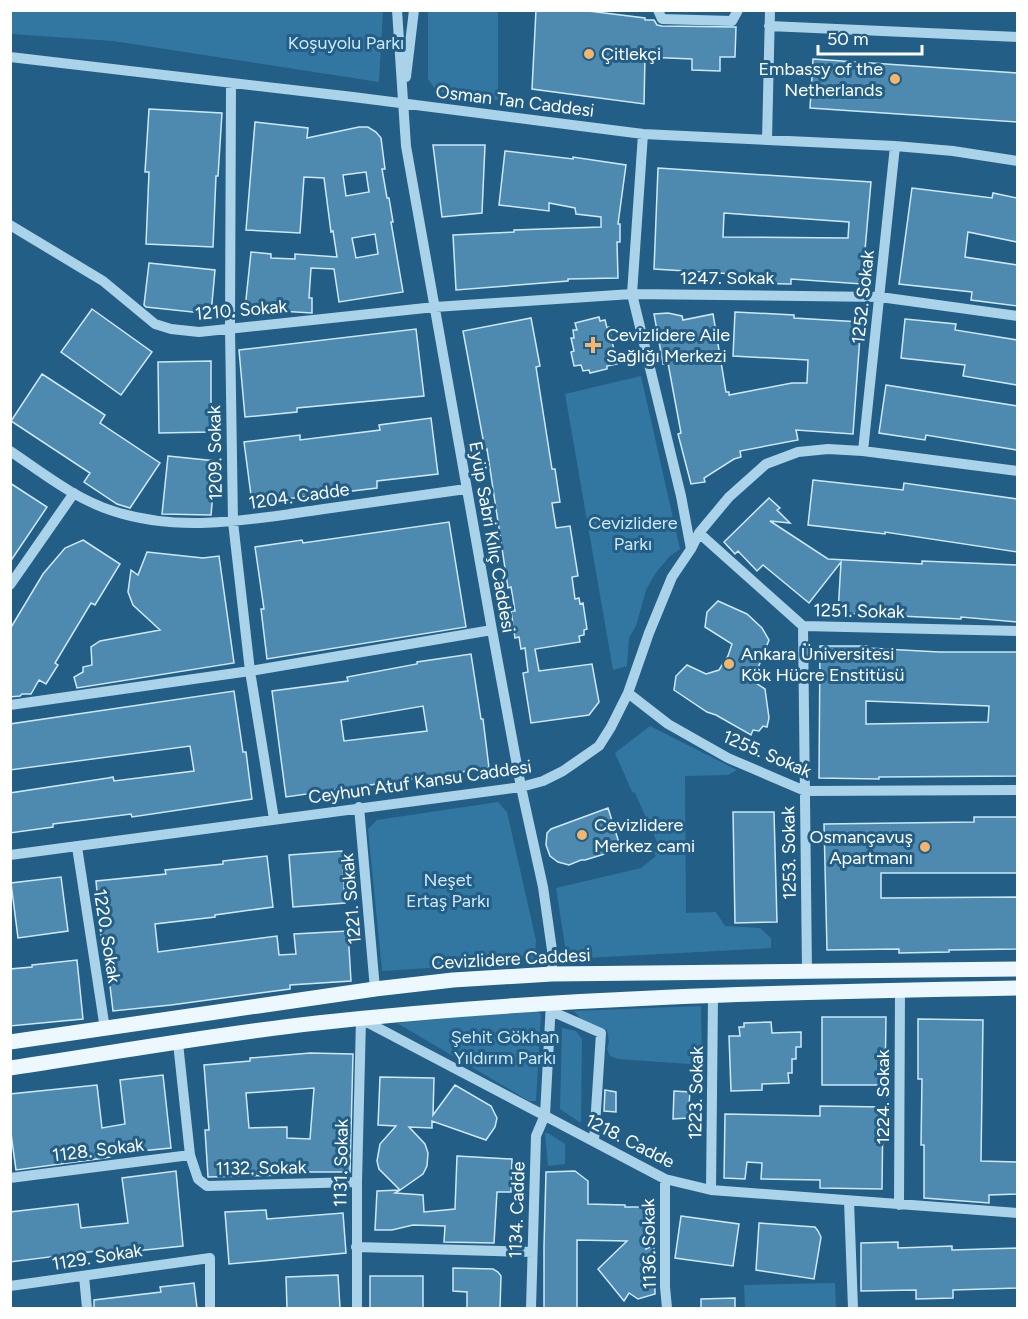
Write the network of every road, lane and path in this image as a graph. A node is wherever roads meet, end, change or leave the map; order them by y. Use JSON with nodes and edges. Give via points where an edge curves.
{"nodes":[{"id":1,"x":397,"y":10,"type":"edge"},
{"id":2,"x":414,"y":10,"type":"edge"},
{"id":3,"x":658,"y":10,"type":"edge"},
{"id":4,"x":738,"y":10,"type":"edge"},
{"id":5,"x":770,"y":10,"type":"edge"},
{"id":6,"x":769,"y":26,"type":"junction"},
{"id":7,"x":1017,"y":37,"type":"edge"},
{"id":8,"x":10,"y":57,"type":"edge"},
{"id":9,"x":231,"y":83,"type":"junction"},
{"id":10,"x":402,"y":104,"type":"junction"},
{"id":11,"x":643,"y":134,"type":"junction"},
{"id":12,"x":767,"y":140,"type":"junction"},
{"id":13,"x":895,"y":146,"type":"junction"},
{"id":14,"x":1017,"y":161,"type":"edge"},
{"id":15,"x":10,"y":225,"type":"edge"},
{"id":16,"x":632,"y":294,"type":"junction"},
{"id":17,"x":880,"y":297,"type":"junction"},
{"id":18,"x":435,"y":307,"type":"junction"},
{"id":19,"x":1017,"y":316,"type":"edge"},
{"id":20,"x":230,"y":328,"type":"junction"},
{"id":21,"x":10,"y":451,"type":"edge"},
{"id":22,"x":863,"y":451,"type":"junction"},
{"id":23,"x":1017,"y":471,"type":"edge"},
{"id":24,"x":466,"y":489,"type":"junction"},
{"id":25,"x":74,"y":493,"type":"junction"},
{"id":26,"x":233,"y":522,"type":"junction"},
{"id":27,"x":699,"y":533,"type":"junction"},
{"id":28,"x":691,"y":549,"type":"junction"},
{"id":29,"x":10,"y":585,"type":"edge"},
{"id":30,"x":803,"y":626,"type":"junction"},
{"id":31,"x":492,"y":630,"type":"junction"},
{"id":32,"x":1017,"y":631,"type":"edge"},
{"id":33,"x":250,"y":671,"type":"junction"},
{"id":34,"x":628,"y":693,"type":"junction"},
{"id":35,"x":10,"y":705,"type":"edge"},
{"id":36,"x":521,"y":787,"type":"junction"},
{"id":37,"x":1017,"y":790,"type":"edge"},
{"id":38,"x":805,"y":791,"type":"junction"},
{"id":39,"x":359,"y":807,"type":"junction"},
{"id":40,"x":274,"y":819,"type":"junction"},
{"id":41,"x":77,"y":847,"type":"junction"},
{"id":42,"x":10,"y":855,"type":"edge"},
{"id":43,"x":1017,"y":969,"type":"edge"},
{"id":44,"x":807,"y":971,"type":"junction"},
{"id":45,"x":552,"y":974,"type":"junction"},
{"id":46,"x":1017,"y":988,"type":"edge"},
{"id":47,"x":375,"y":989,"type":"junction"},
{"id":48,"x":900,"y":990,"type":"junction"},
{"id":49,"x":714,"y":996,"type":"junction"},
{"id":50,"x":551,"y":1007,"type":"junction"},
{"id":51,"x":361,"y":1018,"type":"junction"},
{"id":52,"x":105,"y":1029,"type":"junction"},
{"id":53,"x":10,"y":1042,"type":"edge"},
{"id":54,"x":178,"y":1042,"type":"junction"},
{"id":55,"x":10,"y":1068,"type":"edge"},
{"id":56,"x":545,"y":1115,"type":"junction"},
{"id":57,"x":594,"y":1141,"type":"junction"},
{"id":58,"x":190,"y":1155,"type":"junction"},
{"id":59,"x":10,"y":1178,"type":"edge"},
{"id":60,"x":665,"y":1179,"type":"junction"},
{"id":61,"x":357,"y":1182,"type":"junction"},
{"id":62,"x":711,"y":1190,"type":"junction"},
{"id":63,"x":849,"y":1202,"type":"junction"},
{"id":64,"x":899,"y":1205,"type":"junction"},
{"id":65,"x":1017,"y":1213,"type":"edge"},
{"id":66,"x":356,"y":1247,"type":"junction"},
{"id":67,"x":532,"y":1252,"type":"junction"},
{"id":68,"x":84,"y":1276,"type":"junction"},
{"id":69,"x":10,"y":1286,"type":"edge"},
{"id":70,"x":210,"y":1303,"type":"edge"},
{"id":71,"x":87,"y":1308,"type":"edge"},
{"id":72,"x":357,"y":1308,"type":"edge"},
{"id":73,"x":531,"y":1308,"type":"edge"},
{"id":74,"x":667,"y":1308,"type":"edge"},
{"id":75,"x":853,"y":1308,"type":"edge"}],
"edges":[{"from":1,"to":10,"type":"street","name":"Eyüp Sabri Kılıç Caddesi"},
{"from":2,"to":10,"type":"street","name":"Eyüp Sabri Kılıç Caddesi"},
{"from":3,"to":4,"type":"street","via":[[662,19],[732,21]]},
{"from":5,"to":6,"type":"street"},
{"from":6,"to":7,"type":"street"},
{"from":6,"to":12,"type":"street"},
{"from":8,"to":9,"type":"street","name":"Osman Tan Caddesi"},
{"from":9,"to":10,"type":"street","name":"Osman Tan Caddesi"},
{"from":9,"to":20,"type":"street","name":"1209. Sokak"},
{"from":10,"to":11,"type":"street","name":"Osman Tan Caddesi"},
{"from":10,"to":18,"type":"street","name":"Eyüp Sabri Kılıç Caddesi"},
{"from":11,"to":12,"type":"street","name":"Osman Tan Caddesi"},
{"from":11,"to":16,"type":"street"},
{"from":12,"to":13,"type":"street","name":"Osman Tan Caddesi"},
{"from":13,"to":14,"type":"street","name":"Osman Tan Caddesi"},
{"from":13,"to":17,"type":"street","name":"1252. Sokak"},
{"from":15,"to":20,"type":"street","name":"1210. Sokak","via":[[104,281],[161,326],[199,332]]},
{"from":16,"to":17,"type":"street","name":"1247. Sokak"},
{"from":16,"to":18,"type":"street","name":"1247. Sokak"},
{"from":16,"to":28,"type":"street"},
{"from":17,"to":19,"type":"street","name":"1247. Sokak"},
{"from":17,"to":22,"type":"street","name":"1252. Sokak"},
{"from":18,"to":20,"type":"street","name":"1210. Sokak"},
{"from":18,"to":24,"type":"street","name":"Eyüp Sabri Kılıç Caddesi"},
{"from":20,"to":26,"type":"street","name":"1209. Sokak"},
{"from":21,"to":25,"type":"street","name":"1204. Cadde"},
{"from":22,"to":23,"type":"street","name":"Ceyhun Atuf Kansu Caddesi"},
{"from":22,"to":27,"type":"street","name":"Ceyhun Atuf Kansu Caddesi","via":[[798,452],[766,464],[729,497]]},
{"from":24,"to":26,"type":"street","name":"1204. Cadde"},
{"from":24,"to":31,"type":"street","name":"Eyüp Sabri Kılıç Caddesi"},
{"from":25,"to":26,"type":"street","name":"1204. Cadde","via":[[141,518],[172,523]]},
{"from":25,"to":29,"type":"street"},
{"from":26,"to":33,"type":"street","name":"1209. Sokak"},
{"from":27,"to":28,"type":"street","name":"Ceyhun Atuf Kansu Caddesi"},
{"from":27,"to":30,"type":"street","name":"1251. Sokak"},
{"from":28,"to":34,"type":"street","name":"Ceyhun Atuf Kansu Caddesi","via":[[672,577]]},
{"from":30,"to":32,"type":"street","name":"1251. Sokak"},
{"from":30,"to":38,"type":"street","name":"1253. Sokak"},
{"from":31,"to":33,"type":"street"},
{"from":31,"to":36,"type":"street","name":"Eyüp Sabri Kılıç Caddesi"},
{"from":33,"to":35,"type":"street"},
{"from":33,"to":40,"type":"street","name":"1209. Sokak"},
{"from":34,"to":36,"type":"street","name":"Ceyhun Atuf Kansu Caddesi","via":[[599,746],[563,771]]},
{"from":34,"to":38,"type":"street","name":"1255. Sokak","via":[[668,724],[728,758]]},
{"from":36,"to":39,"type":"street","name":"Ceyhun Atuf Kansu Caddesi"},
{"from":36,"to":45,"type":"street","name":"Eyüp Sabri Kılıç Caddesi","via":[[543,887]]},
{"from":37,"to":38,"type":"street","name":"1255. Sokak"},
{"from":38,"to":44,"type":"street","name":"1253. Sokak"},
{"from":39,"to":40,"type":"street","name":"Ceyhun Atuf Kansu Caddesi"},
{"from":39,"to":47,"type":"street","name":"1221. Sokak"},
{"from":40,"to":41,"type":"street","name":"Ceyhun Atuf Kansu Caddesi"},
{"from":41,"to":42,"type":"street","name":"Ceyhun Atuf Kansu Caddesi"},
{"from":41,"to":52,"type":"street","name":"1220. Sokak"},
{"from":43,"to":44,"type":"main road","name":"Cevizlidere Caddesi"},
{"from":44,"to":45,"type":"main road","name":"Cevizlidere Caddesi"},
{"from":45,"to":47,"type":"main road","name":"Cevizlidere Caddesi"},
{"from":46,"to":48,"type":"main road"},
{"from":47,"to":52,"type":"main road","name":"Cevizlidere Caddesi"},
{"from":48,"to":49,"type":"main road"},
{"from":48,"to":64,"type":"street","name":"1224. Sokak"},
{"from":49,"to":50,"type":"main road"},
{"from":49,"to":62,"type":"street","name":"1223. Sokak"},
{"from":50,"to":51,"type":"main road"},
{"from":50,"to":56,"type":"street"},
{"from":50,"to":57,"type":"street","via":[[601,1033]]},
{"from":51,"to":54,"type":"main road"},
{"from":51,"to":56,"type":"street","name":"1218. Cadde"},
{"from":51,"to":61,"type":"street","name":"1131. Sokak"},
{"from":52,"to":53,"type":"main road","name":"Cevizlidere Caddesi"},
{"from":54,"to":55,"type":"main road"},
{"from":54,"to":58,"type":"street","name":"1132. Sokak"},
{"from":56,"to":57,"type":"street","name":"1218. Cadde"},
{"from":56,"to":67,"type":"street","name":"1134. Cadde","via":[[536,1136]]},
{"from":57,"to":60,"type":"street","name":"1218. Cadde"},
{"from":58,"to":59,"type":"street","name":"1128. Sokak"},
{"from":58,"to":61,"type":"street","name":"1132. Sokak","via":[[198,1179],[207,1186]]},
{"from":60,"to":62,"type":"street","name":"1218. Cadde"},
{"from":60,"to":74,"type":"street","name":"1136. Sokak"},
{"from":61,"to":66,"type":"street","name":"1131. Sokak"},
{"from":62,"to":63,"type":"street","name":"1218. Cadde"},
{"from":63,"to":64,"type":"street","name":"1218. Cadde"},
{"from":63,"to":75,"type":"street"},
{"from":64,"to":65,"type":"street","name":"1218. Cadde"},
{"from":66,"to":67,"type":"street"},
{"from":66,"to":72,"type":"street","name":"1131. Sokak"},
{"from":67,"to":73,"type":"street","name":"1134. Cadde"},
{"from":68,"to":69,"type":"street","name":"1129. Sokak"},
{"from":68,"to":70,"type":"street","name":"1129. Sokak","via":[[210,1258]]},
{"from":68,"to":71,"type":"street"}]}
